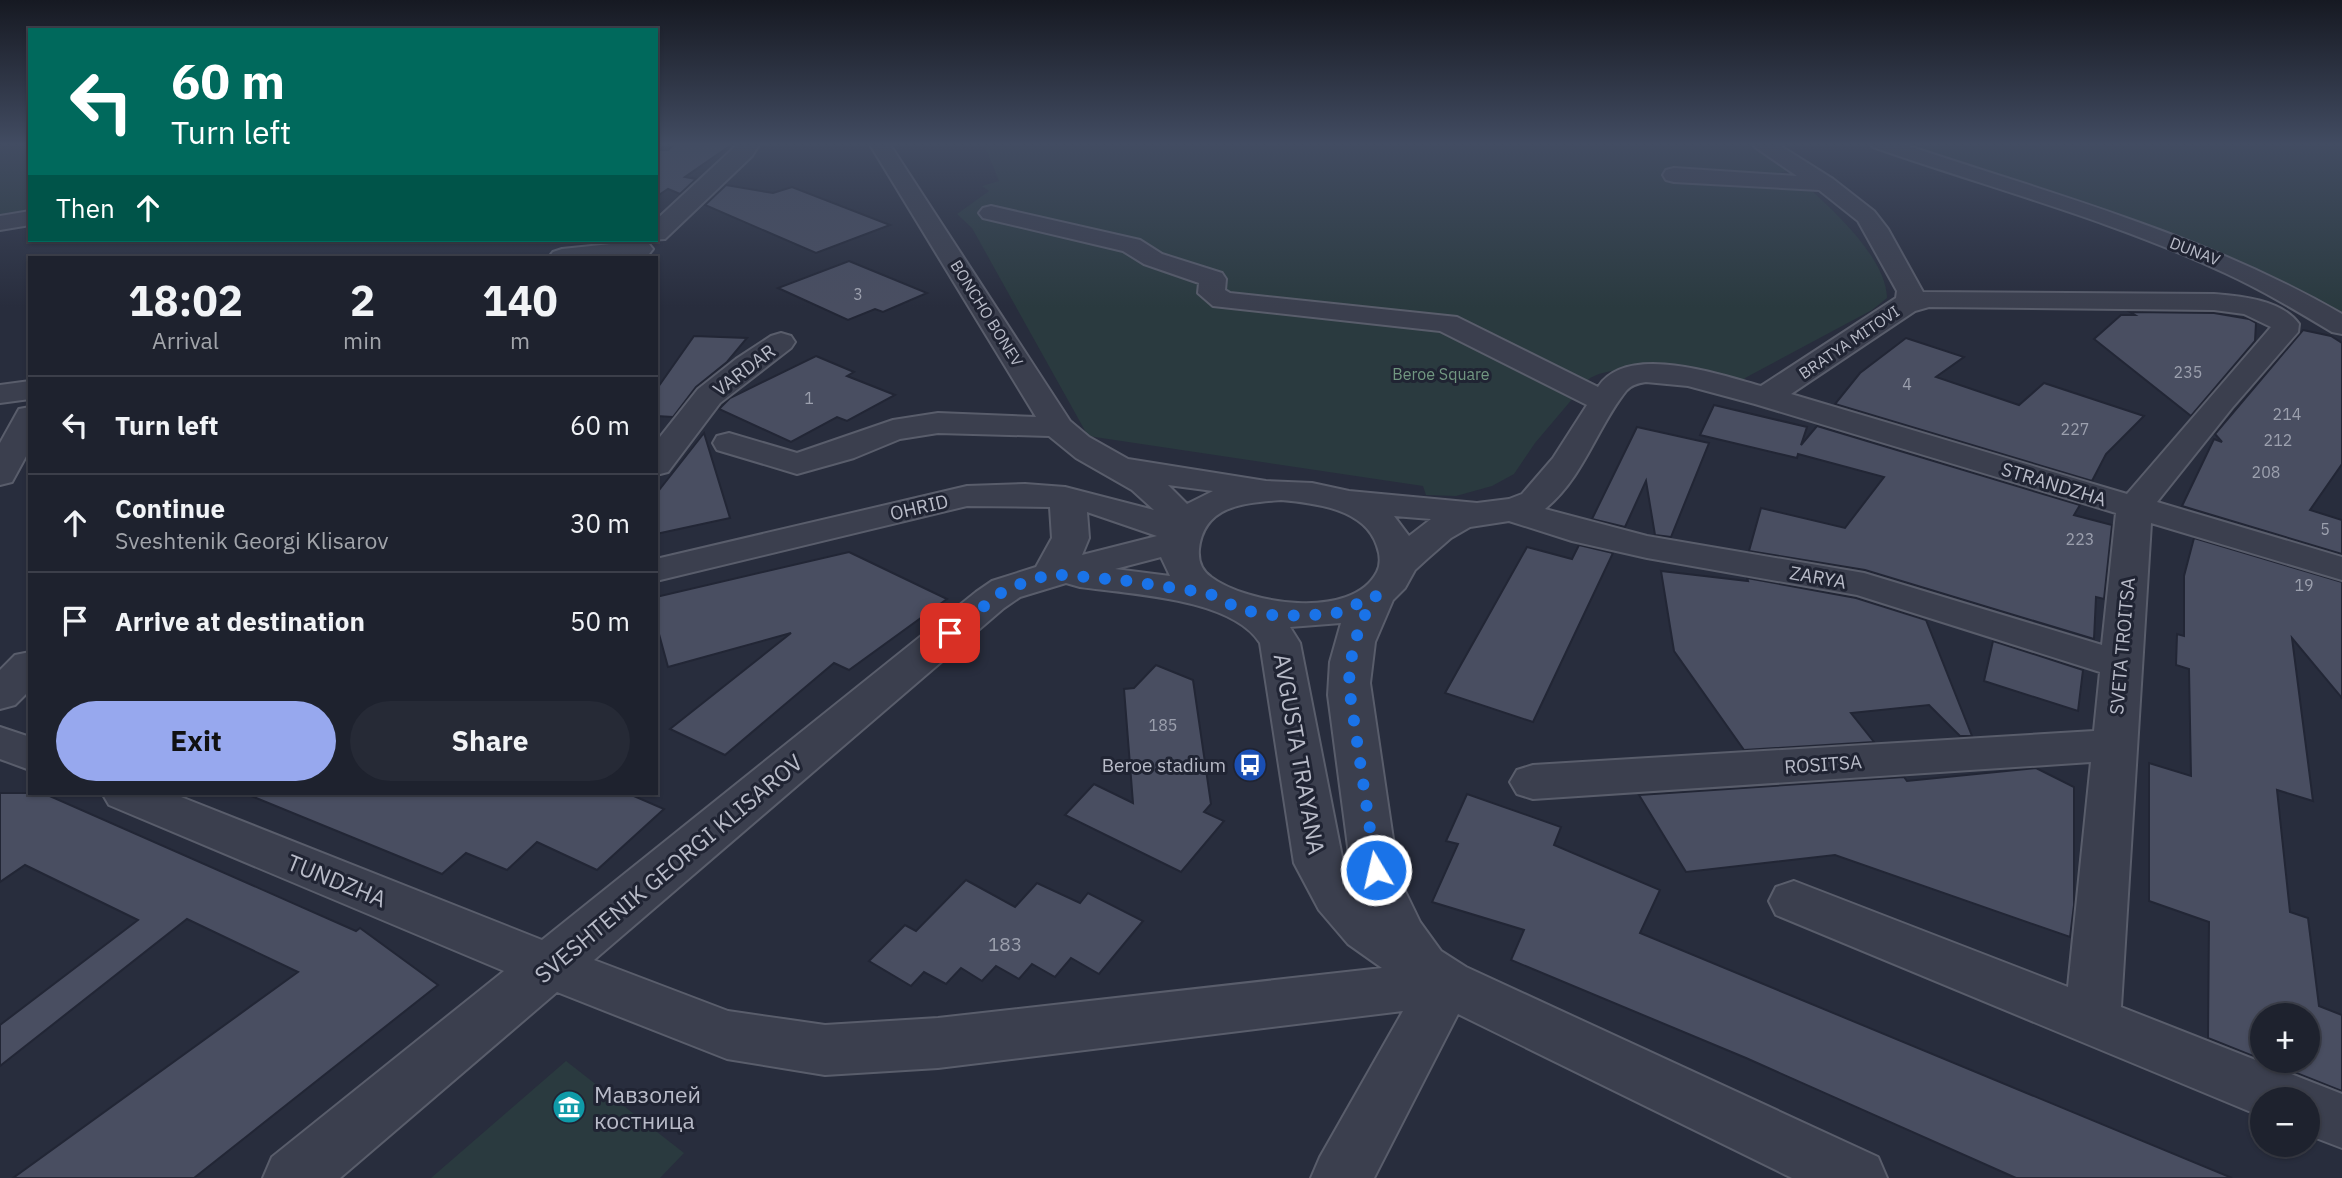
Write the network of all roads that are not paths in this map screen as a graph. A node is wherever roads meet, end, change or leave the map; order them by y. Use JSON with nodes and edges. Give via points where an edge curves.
{"nodes":[{"id":1,"x":695,"y":198,"type":"edge"},
{"id":2,"x":914,"y":198,"type":"edge"},
{"id":3,"x":1843,"y":198,"type":"edge"},
{"id":4,"x":2041,"y":198,"type":"edge"},
{"id":5,"x":2079,"y":198,"type":"edge"},
{"id":6,"x":991,"y":213,"type":"dead end"},
{"id":7,"x":28,"y":218,"type":"edge"},
{"id":8,"x":0,"y":223,"type":"edge"},
{"id":9,"x":658,"y":233,"type":"edge"},
{"id":10,"x":645,"y":245,"type":"edge"},
{"id":11,"x":569,"y":256,"type":"edge"},
{"id":12,"x":2342,"y":304,"type":"edge"},
{"id":13,"x":1905,"y":305,"type":"junction"},
{"id":14,"x":2342,"y":326,"type":"edge"},
{"id":15,"x":781,"y":342,"type":"dead end"},
{"id":16,"x":28,"y":390,"type":"edge"},
{"id":17,"x":0,"y":394,"type":"edge"},
{"id":18,"x":1766,"y":397,"type":"junction"},
{"id":19,"x":1604,"y":402,"type":"junction"},
{"id":20,"x":28,"y":420,"type":"edge"},
{"id":21,"x":1058,"y":427,"type":"junction"},
{"id":22,"x":729,"y":443,"type":"dead end"},
{"id":23,"x":1083,"y":450,"type":"junction"},
{"id":24,"x":658,"y":462,"type":"edge"},
{"id":25,"x":1113,"y":466,"type":"junction"},
{"id":26,"x":0,"y":475,"type":"edge"},
{"id":27,"x":1281,"y":490,"type":"junction"},
{"id":28,"x":1047,"y":495,"type":"junction"},
{"id":29,"x":1335,"y":498,"type":"junction"},
{"id":30,"x":2134,"y":508,"type":"junction"},
{"id":31,"x":1495,"y":512,"type":"junction"},
{"id":32,"x":1183,"y":533,"type":"junction"},
{"id":33,"x":2342,"y":569,"type":"edge"},
{"id":34,"x":658,"y":570,"type":"edge"},
{"id":35,"x":1050,"y":574,"type":"junction"},
{"id":36,"x":1387,"y":581,"type":"junction"},
{"id":37,"x":1225,"y":601,"type":"junction"},
{"id":38,"x":2121,"y":665,"type":"junction"},
{"id":39,"x":0,"y":742,"type":"edge"},
{"id":40,"x":2114,"y":745,"type":"junction"},
{"id":41,"x":28,"y":753,"type":"edge"},
{"id":42,"x":1533,"y":782,"type":"dead end"},
{"id":43,"x":130,"y":795,"type":"edge"},
{"id":44,"x":1794,"y":901,"type":"dead end"},
{"id":45,"x":549,"y":966,"type":"junction"},
{"id":46,"x":1447,"y":983,"type":"junction"},
{"id":47,"x":2092,"y":1021,"type":"junction"},
{"id":48,"x":2256,"y":1087,"type":"edge"},
{"id":49,"x":2320,"y":1113,"type":"edge"},
{"id":50,"x":2342,"y":1121,"type":"edge"},
{"id":51,"x":294,"y":1178,"type":"edge"},
{"id":52,"x":1342,"y":1178,"type":"edge"},
{"id":53,"x":1856,"y":1178,"type":"edge"}],
"edges":[{"from":1,"to":9,"type":"street"},
{"from":2,"to":21,"type":"street","name":"BONCHO BONEV"},
{"from":3,"to":13,"type":"street","via":[[1876,229],[1910,291]]},
{"from":4,"to":14,"type":"street","name":"DUNAV","via":[[2217,259],[2284,290]]},
{"from":5,"to":12,"type":"street","via":[[2264,266]]},
{"from":6,"to":19,"type":"street","via":[[1131,245],[1153,259],[1213,279],[1211,293],[1223,300],[1447,323]]},
{"from":7,"to":8,"type":"street"},
{"from":10,"to":11,"type":"street"},
{"from":13,"to":18,"type":"street","name":"BRATYA MITOVI"},
{"from":13,"to":30,"type":"street","name":"BRATYA MITOVI","via":[[1934,299],[2214,302],[2266,313],[2286,326]]},
{"from":15,"to":24,"type":"street","name":"VARDAR","via":[[709,396]]},
{"from":16,"to":17,"type":"street"},
{"from":18,"to":19,"type":"street","via":[[1643,372],[1621,379]]},
{"from":18,"to":30,"type":"street","name":"STRANDZHA"},
{"from":19,"to":31,"type":"street","via":[[1542,494],[1530,503]]},
{"from":20,"to":26,"type":"street"},
{"from":21,"to":22,"type":"street","via":[[926,424],[893,430],[797,464]]},
{"from":21,"to":23,"type":"street","name":"BONCHO BONEV"},
{"from":23,"to":25,"type":"street","name":"BONCHO BONEV"},
{"from":23,"to":28,"type":"street"},
{"from":25,"to":27,"type":"street","name":"BONCHO BONEV"},
{"from":25,"to":32,"type":"street","name":"BONCHO BONEV","via":[[1145,484],[1170,506]]},
{"from":27,"to":29,"type":"street"},
{"from":27,"to":32,"type":"street","via":[[1224,499]]},
{"from":28,"to":32,"type":"street","name":"OHRID","via":[[1115,507]]},
{"from":28,"to":34,"type":"street","name":"OHRID","via":[[968,496]]},
{"from":28,"to":35,"type":"street","via":[[1073,520],[1073,537]]},
{"from":29,"to":31,"type":"street","via":[[1412,509]]},
{"from":29,"to":36,"type":"street","via":[[1386,528],[1397,548]]},
{"from":30,"to":33,"type":"street","name":"STRANDZHA"},
{"from":30,"to":38,"type":"street","name":"SVETA TROITSA"},
{"from":31,"to":36,"type":"street","via":[[1461,518],[1439,531]]},
{"from":31,"to":38,"type":"street","name":"ZARYA","via":[[1636,544],[1864,585]]},
{"from":32,"to":35,"type":"street","name":"SVESHTENIK GEORGI KLISAROV"},
{"from":32,"to":37,"type":"street","via":[[1178,549],[1183,568]]},
{"from":35,"to":37,"type":"street","name":"SVESHTENIK GEORGI KLISAROV","via":[[1121,580]]},
{"from":35,"to":45,"type":"street","name":"SVESHTENIK GEORGI KLISAROV","via":[[1006,589],[990,600]]},
{"from":36,"to":37,"type":"street","via":[[1349,610],[1315,616],[1278,616]]},
{"from":36,"to":46,"type":"street","name":"AVGUSTA TRAYANA","via":[[1360,628],[1349,687],[1376,870],[1399,935]]},
{"from":37,"to":46,"type":"street","name":"AVGUSTA TRAYANA","via":[[1271,629],[1283,650],[1314,845],[1324,875],[1355,918],[1376,937]]},
{"from":38,"to":40,"type":"street","name":"SVETA TROITSA"},
{"from":39,"to":41,"type":"street"},
{"from":40,"to":42,"type":"street","name":"ROSITSA"},
{"from":40,"to":47,"type":"street","name":"SVETA TROITSA"},
{"from":43,"to":45,"type":"street","name":"TUNDZHA"},
{"from":44,"to":47,"type":"street"},
{"from":45,"to":46,"type":"street","name":"TUNDZHA","via":[[727,1035],[825,1050],[903,1046]]},
{"from":45,"to":51,"type":"street","name":"SVESHTENIK GEORGI KLISAROV"},
{"from":46,"to":52,"type":"street"},
{"from":46,"to":53,"type":"street","name":"AVGUSTA TRAYANA"},
{"from":47,"to":48,"type":"street"},
{"from":49,"to":50,"type":"street"}]}
